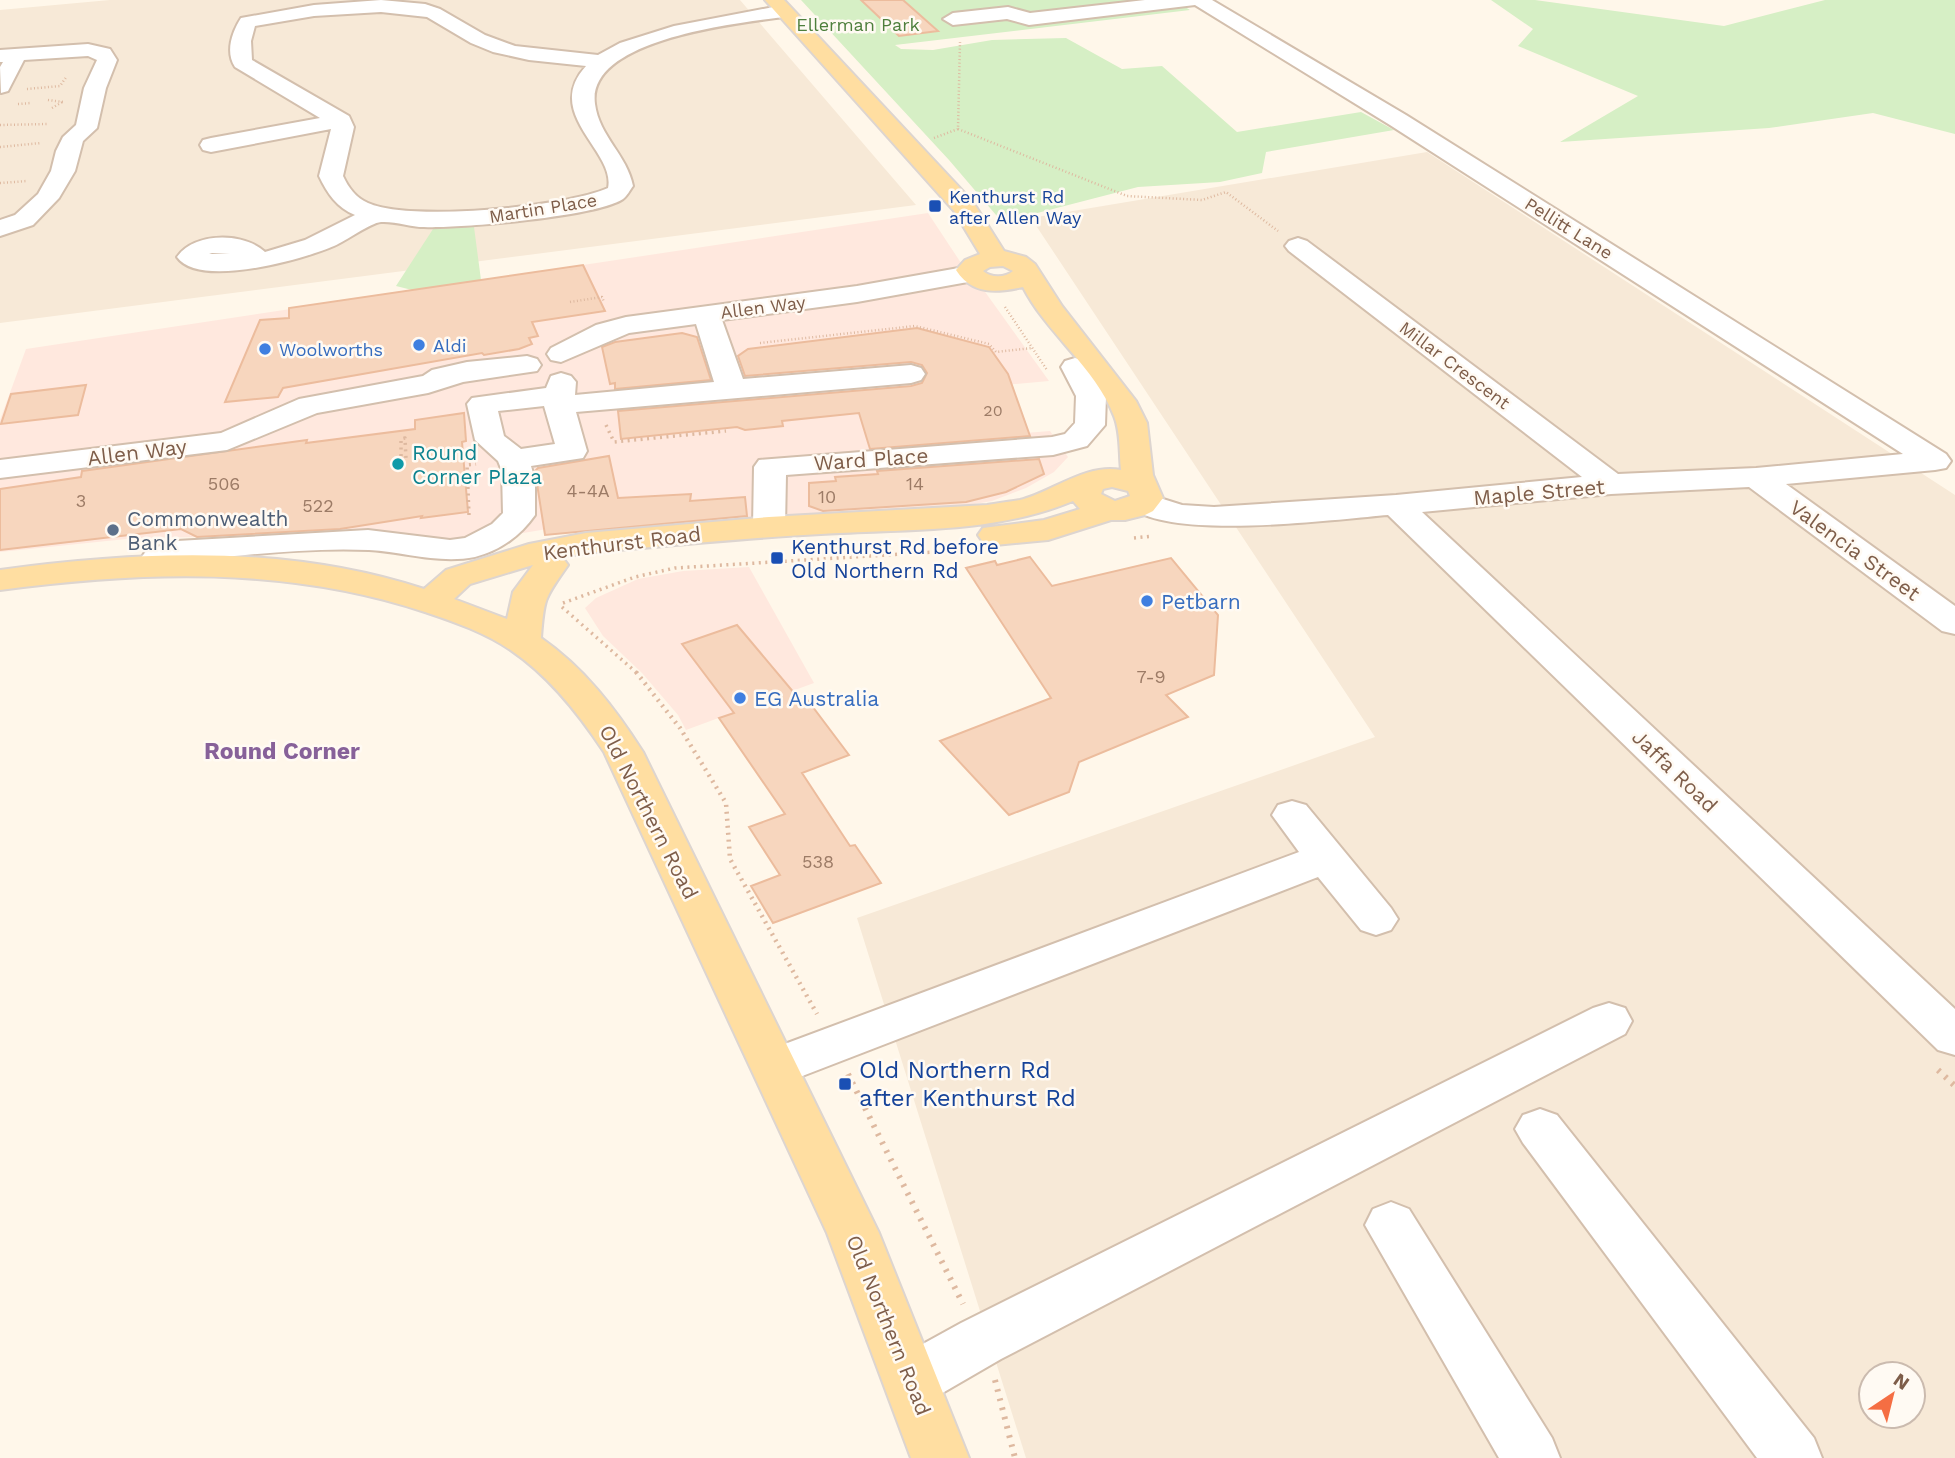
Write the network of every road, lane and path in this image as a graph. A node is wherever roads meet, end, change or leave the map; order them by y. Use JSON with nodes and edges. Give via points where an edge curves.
{"nodes":[{"id":1,"x":1196,"y":0,"type":"edge"},
{"id":2,"x":457,"y":2,"type":"dead end"},
{"id":3,"x":779,"y":6,"type":"edge"},
{"id":4,"x":432,"y":12,"type":"junction"},
{"id":5,"x":953,"y":19,"type":"dead end"},
{"id":6,"x":960,"y":42,"type":"dead end"},
{"id":7,"x":8,"y":56,"type":"edge"},
{"id":8,"x":603,"y":62,"type":"junction"},
{"id":9,"x":104,"y":67,"type":"junction"},
{"id":10,"x":1,"y":87,"type":"edge"},
{"id":11,"x":23,"y":89,"type":"dead end"},
{"id":12,"x":48,"y":100,"type":"dead end"},
{"id":13,"x":64,"y":102,"type":"dead end"},
{"id":14,"x":341,"y":121,"type":"junction"},
{"id":15,"x":48,"y":124,"type":"dead end"},
{"id":16,"x":0,"y":125,"type":"edge"},
{"id":17,"x":958,"y":129,"type":"junction"},
{"id":18,"x":50,"y":141,"type":"dead end"},
{"id":19,"x":923,"y":142,"type":"dead end"},
{"id":20,"x":211,"y":145,"type":"dead end"},
{"id":21,"x":0,"y":147,"type":"edge"},
{"id":22,"x":375,"y":214,"type":"junction"},
{"id":23,"x":0,"y":229,"type":"edge"},
{"id":24,"x":1298,"y":246,"type":"joint"},
{"id":25,"x":258,"y":260,"type":"dead end"},
{"id":26,"x":991,"y":281,"type":"junction"},
{"id":27,"x":570,"y":302,"type":"dead end"},
{"id":28,"x":604,"y":302,"type":"dead end"},
{"id":29,"x":706,"y":314,"type":"junction"},
{"id":30,"x":760,"y":343,"type":"dead end"},
{"id":31,"x":1032,"y":348,"type":"junction"},
{"id":32,"x":1061,"y":369,"type":"junction"},
{"id":33,"x":467,"y":372,"type":"junction"},
{"id":34,"x":911,"y":374,"type":"dead end"},
{"id":35,"x":566,"y":386,"type":"junction"},
{"id":36,"x":731,"y":388,"type":"junction"},
{"id":37,"x":349,"y":390,"type":"dead end"},
{"id":38,"x":726,"y":430,"type":"dead end"},
{"id":39,"x":405,"y":459,"type":"dead end"},
{"id":40,"x":515,"y":459,"type":"junction"},
{"id":41,"x":1935,"y":461,"type":"joint"},
{"id":42,"x":0,"y":469,"type":"edge"},
{"id":43,"x":401,"y":469,"type":"dead end"},
{"id":44,"x":1756,"y":477,"type":"junction"},
{"id":45,"x":1611,"y":484,"type":"junction"},
{"id":46,"x":1097,"y":493,"type":"junction"},
{"id":47,"x":1141,"y":493,"type":"junction"},
{"id":48,"x":1396,"y":505,"type":"junction"},
{"id":49,"x":458,"y":520,"type":"dead end"},
{"id":50,"x":1158,"y":536,"type":"dead end"},
{"id":51,"x":770,"y":537,"type":"junction"},
{"id":52,"x":1132,"y":538,"type":"dead end"},
{"id":53,"x":979,"y":549,"type":"dead end"},
{"id":54,"x":551,"y":565,"type":"junction"},
{"id":55,"x":151,"y":567,"type":"junction"},
{"id":56,"x":0,"y":580,"type":"edge"},
{"id":57,"x":430,"y":601,"type":"junction"},
{"id":58,"x":1955,"y":623,"type":"edge"},
{"id":59,"x":523,"y":642,"type":"junction"},
{"id":60,"x":1292,"y":815,"type":"dead end"},
{"id":61,"x":1325,"y":858,"type":"junction"},
{"id":62,"x":1376,"y":919,"type":"dead end"},
{"id":63,"x":1609,"y":1021,"type":"dead end"},
{"id":64,"x":833,"y":1043,"type":"junction"},
{"id":65,"x":1945,"y":1052,"type":"edge"},
{"id":66,"x":775,"y":1067,"type":"junction"},
{"id":67,"x":1955,"y":1086,"type":"edge"},
{"id":68,"x":1540,"y":1129,"type":"dead end"},
{"id":69,"x":1391,"y":1226,"type":"dead end"},
{"id":70,"x":981,"y":1341,"type":"junction"},
{"id":71,"x":912,"y":1380,"type":"junction"},
{"id":72,"x":1782,"y":1454,"type":"edge"},
{"id":73,"x":940,"y":1458,"type":"edge"},
{"id":74,"x":1015,"y":1458,"type":"edge"},
{"id":75,"x":1531,"y":1458,"type":"edge"}],
"edges":[{"from":1,"to":5,"type":"street","via":[[1029,19],[1008,13]]},
{"from":1,"to":41,"type":"street","name":"Pellitt Lane","via":[[1398,120]]},
{"from":2,"to":4,"type":"street"},
{"from":3,"to":8,"type":"street","via":[[685,29]]},
{"from":3,"to":26,"type":"main road","via":[[964,206]]},
{"from":4,"to":8,"type":"street","via":[[498,47]]},
{"from":4,"to":14,"type":"street","via":[[350,5],[246,14],[242,62]]},
{"from":6,"to":17,"type":"path"},
{"from":7,"to":9,"type":"street","via":[[97,51],[107,60]]},
{"from":7,"to":10,"type":"street"},
{"from":8,"to":22,"type":"street","name":"Martin Place","via":[[590,74],[584,104],[593,133],[618,166],[621,186],[616,193],[574,206],[474,218],[424,220]]},
{"from":9,"to":11,"type":"path","via":[[65,76],[60,86]]},
{"from":9,"to":23,"type":"street","via":[[86,128],[67,151],[63,171],[47,198],[24,220]]},
{"from":12,"to":13,"type":"path"},
{"from":14,"to":20,"type":"street"},
{"from":14,"to":22,"type":"street","via":[[331,176],[339,192],[356,207]]},
{"from":15,"to":16,"type":"path"},
{"from":17,"to":19,"type":"path"},
{"from":17,"to":24,"type":"path","via":[[1127,196],[1202,200],[1226,192]]},
{"from":18,"to":21,"type":"path"},
{"from":22,"to":25,"type":"street","via":[[334,239]]},
{"from":24,"to":45,"type":"street","name":"Millar Crescent"},
{"from":26,"to":29,"type":"street","name":"Allen Way"},
{"from":26,"to":31,"type":"path"},
{"from":26,"to":32,"type":"main road","via":[[1033,309]]},
{"from":26,"to":47,"type":"main road","via":[[1021,279],[1027,270],[1124,405],[1135,436],[1135,472]]},
{"from":27,"to":28,"type":"path","via":[[602,297]]},
{"from":29,"to":35,"type":"street","name":"Allen Way","via":[[606,331]]},
{"from":29,"to":36,"type":"street"},
{"from":30,"to":31,"type":"path","via":[[915,326],[989,344],[996,352]]},
{"from":31,"to":32,"type":"path"},
{"from":32,"to":46,"type":"main road","via":[[1108,412],[1113,425],[1115,438]]},
{"from":32,"to":51,"type":"street","name":"Ward Place","via":[[1091,396],[1090,425],[1076,440],[1053,446],[770,467]]},
{"from":33,"to":35,"type":"street","via":[[527,365],[540,356]]},
{"from":33,"to":37,"type":"street"},
{"from":33,"to":42,"type":"street","name":"Allen Way","via":[[428,384],[309,405],[227,441]]},
{"from":34,"to":36,"type":"street"},
{"from":35,"to":36,"type":"street"},
{"from":35,"to":38,"type":"path","via":[[601,412],[614,442]]},
{"from":35,"to":40,"type":"street","via":[[572,452]]},
{"from":35,"to":40,"type":"street","via":[[482,404],[490,440]]},
{"from":39,"to":43,"type":"path","via":[[405,438],[401,439]]},
{"from":40,"to":49,"type":"path","via":[[467,465],[471,514]]},
{"from":40,"to":55,"type":"street","via":[[519,515],[504,531],[473,547],[450,550],[368,541],[298,542],[177,551],[159,556]]},
{"from":41,"to":44,"type":"street","name":"Maple Street"},
{"from":44,"to":45,"type":"street","name":"Maple Street"},
{"from":44,"to":58,"type":"street","name":"Valencia Street"},
{"from":45,"to":48,"type":"street","name":"Maple Street"},
{"from":46,"to":47,"type":"main road","name":"Kenthurst Road","via":[[1129,510]]},
{"from":46,"to":51,"type":"main road","name":"Kenthurst Road","via":[[1075,523],[1021,533]]},
{"from":47,"to":48,"type":"street","name":"Maple Street","via":[[1178,515],[1214,517]]},
{"from":48,"to":65,"type":"street","name":"Jaffa Road"},
{"from":50,"to":52,"type":"path"},
{"from":51,"to":54,"type":"main road","name":"Kenthurst Road"},
{"from":51,"to":57,"type":"main road","name":"Kenthurst Road","via":[[586,543],[541,551],[458,577]]},
{"from":53,"to":64,"type":"path","via":[[676,568],[559,604],[638,674],[680,728],[726,803],[730,859]]},
{"from":54,"to":57,"type":"main road","name":"Kenthurst Road"},
{"from":54,"to":59,"type":"main road","via":[[527,597]]},
{"from":55,"to":56,"type":"main road","name":"Old Northern Road"},
{"from":55,"to":57,"type":"main road","name":"Old Northern Road","via":[[311,573]]},
{"from":57,"to":59,"type":"main road","name":"Old Northern Road","via":[[491,624]]},
{"from":59,"to":66,"type":"main road","name":"Old Northern Road","via":[[579,690],[624,752]]},
{"from":60,"to":61,"type":"street"},
{"from":61,"to":62,"type":"street"},
{"from":61,"to":64,"type":"street"},
{"from":63,"to":70,"type":"street"},
{"from":64,"to":66,"type":"street"},
{"from":64,"to":70,"type":"path"},
{"from":65,"to":67,"type":"path"},
{"from":66,"to":71,"type":"main road","name":"Old Northern Road","via":[[853,1233]]},
{"from":68,"to":72,"type":"street"},
{"from":69,"to":75,"type":"street"},
{"from":70,"to":71,"type":"street"},
{"from":70,"to":74,"type":"path"},
{"from":71,"to":73,"type":"main road","name":"Old Northern Road"}]}
